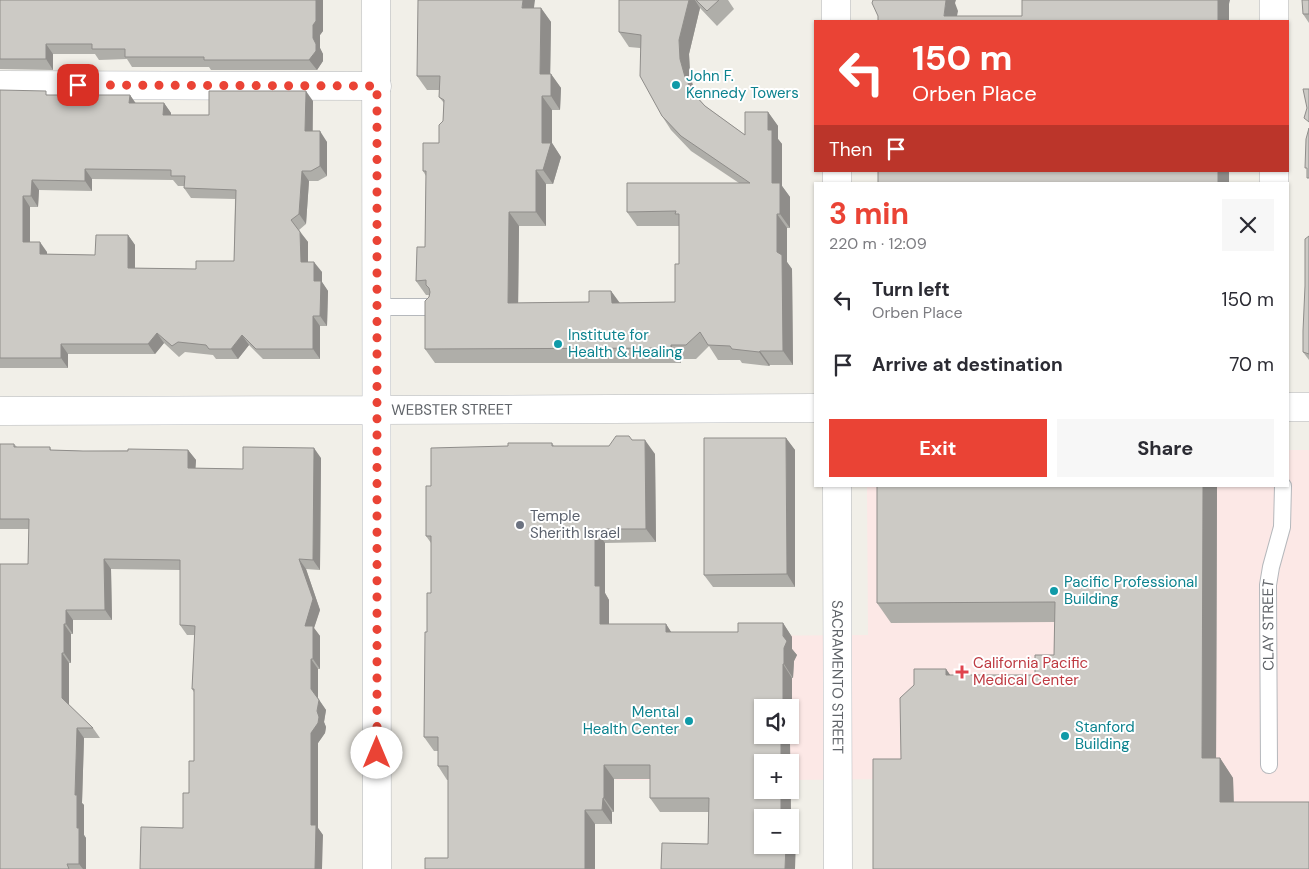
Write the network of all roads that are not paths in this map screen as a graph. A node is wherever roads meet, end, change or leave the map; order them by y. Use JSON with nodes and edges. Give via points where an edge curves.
{"nodes":[{"id":1,"x":376,"y":0,"type":"edge"},
{"id":2,"x":836,"y":0,"type":"edge"},
{"id":3,"x":1274,"y":0,"type":"edge"},
{"id":4,"x":836,"y":20,"type":"edge"},
{"id":5,"x":1274,"y":20,"type":"edge"},
{"id":6,"x":0,"y":85,"type":"edge"},
{"id":7,"x":377,"y":86,"type":"junction"},
{"id":8,"x":377,"y":307,"type":"junction"},
{"id":9,"x":430,"y":308,"type":"edge"},
{"id":10,"x":1309,"y":406,"type":"edge"},
{"id":11,"x":1289,"y":407,"type":"edge"},
{"id":12,"x":814,"y":408,"type":"edge"},
{"id":13,"x":376,"y":410,"type":"junction"},
{"id":14,"x":0,"y":411,"type":"edge"},
{"id":15,"x":837,"y":487,"type":"edge"},
{"id":16,"x":1282,"y":487,"type":"edge"},
{"id":17,"x":1269,"y":765,"type":"dead end"},
{"id":18,"x":377,"y":869,"type":"edge"},
{"id":19,"x":838,"y":869,"type":"edge"}],
"edges":[{"from":1,"to":7,"type":"street"},
{"from":2,"to":4,"type":"street"},
{"from":3,"to":5,"type":"street"},
{"from":6,"to":7,"type":"street"},
{"from":7,"to":8,"type":"street"},
{"from":8,"to":9,"type":"lane"},
{"from":8,"to":13,"type":"street"},
{"from":10,"to":11,"type":"street"},
{"from":12,"to":13,"type":"street","name":"WEBSTER STREET"},
{"from":13,"to":14,"type":"street","name":"WEBSTER STREET"},
{"from":13,"to":18,"type":"street"},
{"from":15,"to":19,"type":"street","name":"SACRAMENTO STREET"},
{"from":16,"to":17,"type":"lane","name":"CLAY STREET","via":[[1282,527],[1268,585]]}]}
